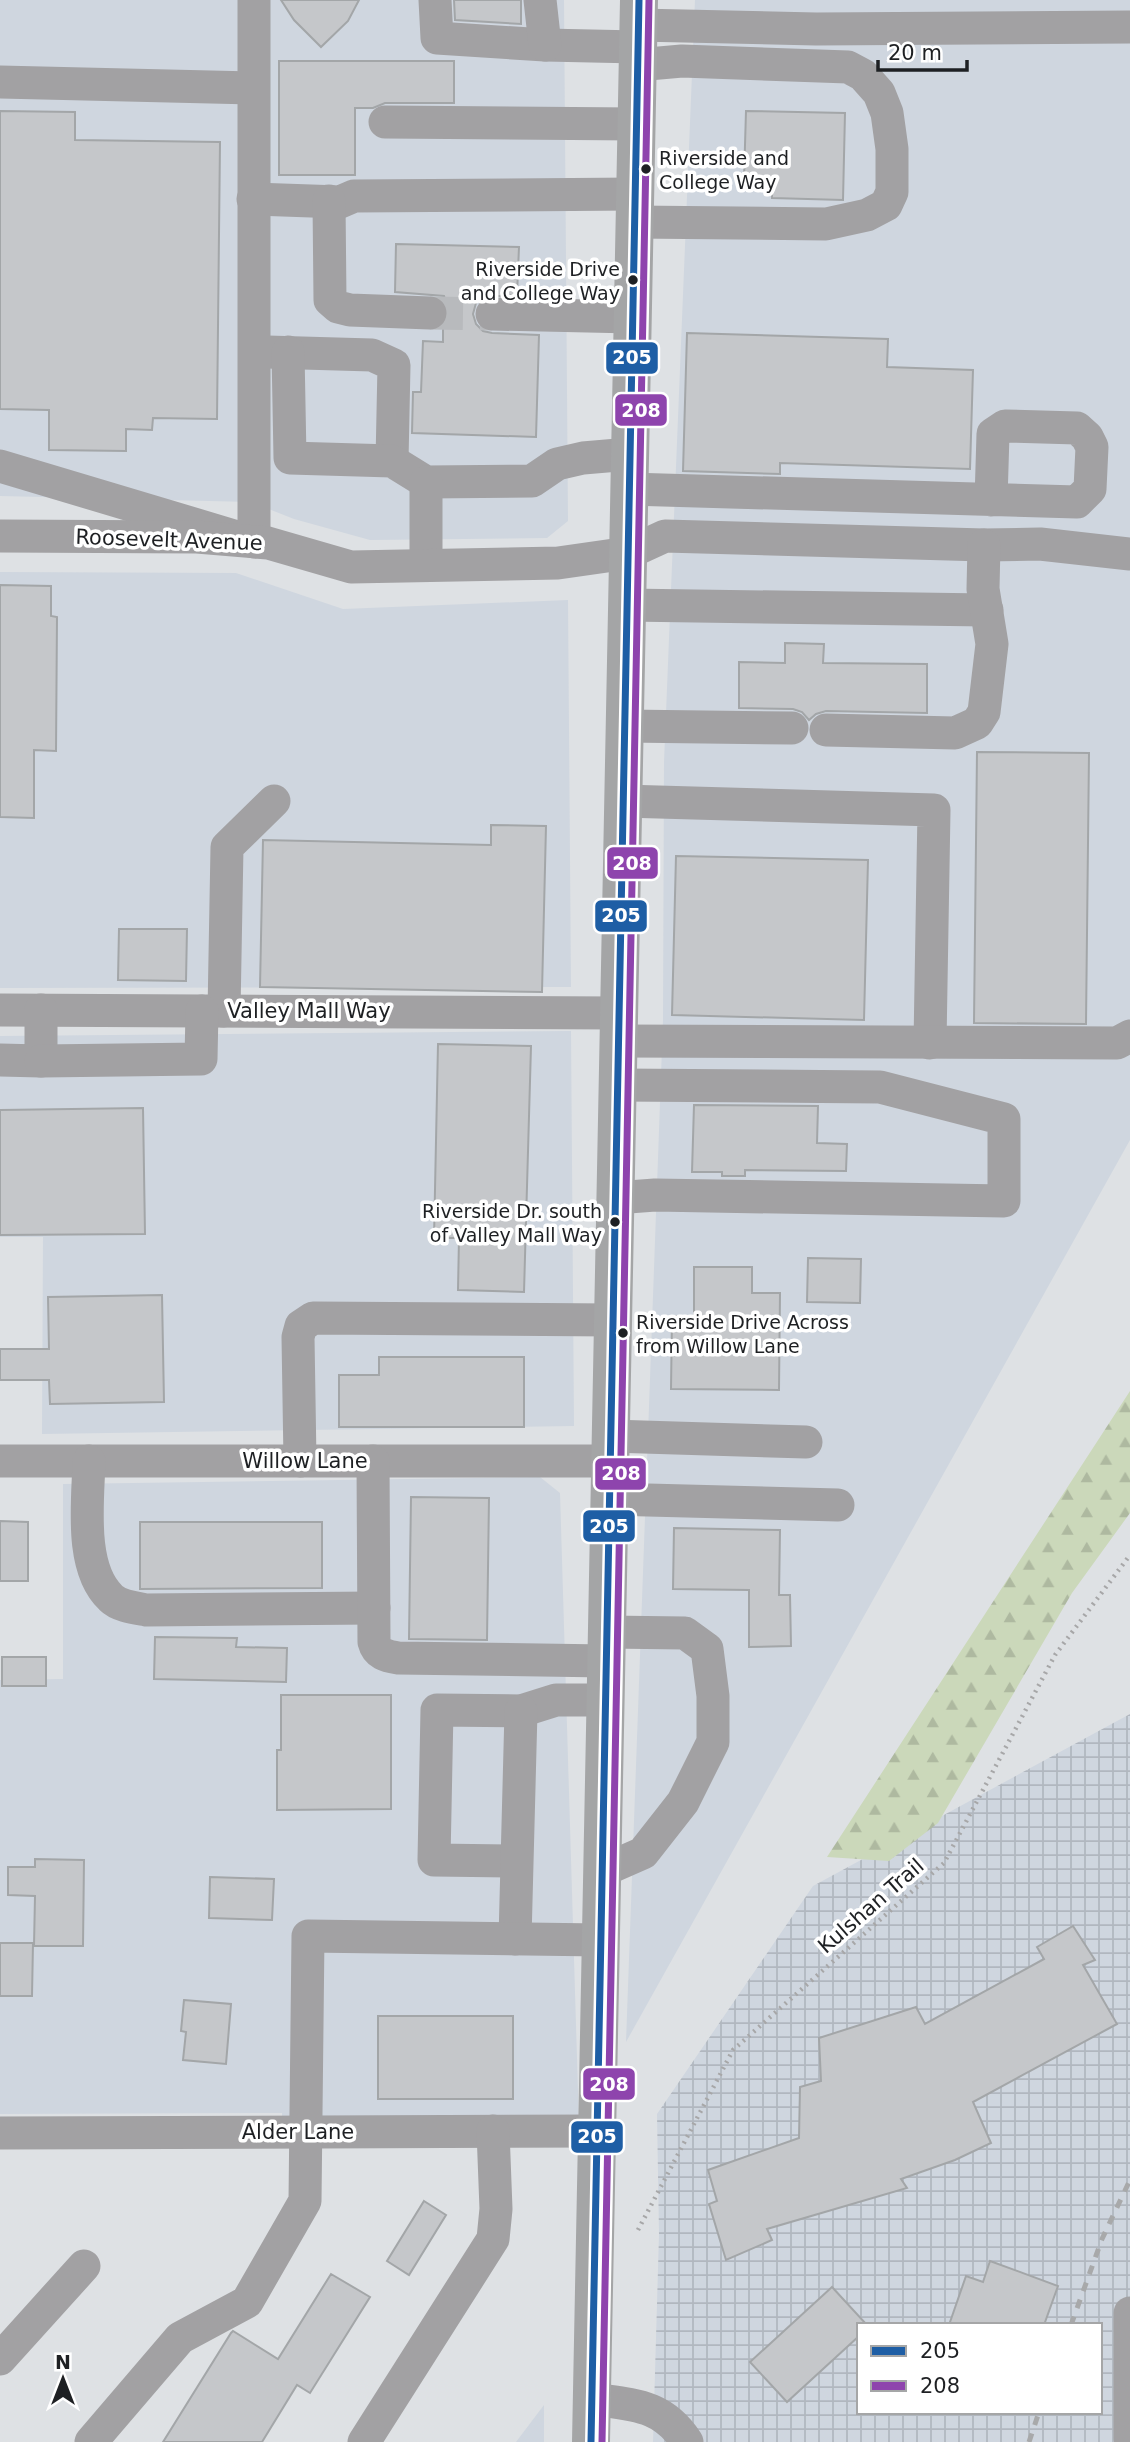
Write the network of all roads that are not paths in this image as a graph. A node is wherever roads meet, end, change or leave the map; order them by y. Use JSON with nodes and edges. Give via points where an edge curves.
{"nodes":[{"id":1,"x":254,"y":0,"type":"edge"},
{"id":2,"x":435,"y":0,"type":"edge"},
{"id":3,"x":540,"y":0,"type":"edge"},
{"id":4,"x":927,"y":14,"type":"edge"},
{"id":5,"x":1130,"y":27,"type":"edge"},
{"id":6,"x":638,"y":34,"type":"edge"},
{"id":7,"x":545,"y":45,"type":"junction"},
{"id":8,"x":0,"y":82,"type":"edge"},
{"id":9,"x":253,"y":88,"type":"junction"},
{"id":10,"x":385,"y":122,"type":"dead end"},
{"id":11,"x":636,"y":124,"type":"junction"},
{"id":12,"x":253,"y":199,"type":"junction"},
{"id":13,"x":329,"y":201,"type":"junction"},
{"id":14,"x":635,"y":208,"type":"junction"},
{"id":15,"x":430,"y":313,"type":"tunnel mouth"},
{"id":16,"x":492,"y":314,"type":"tunnel mouth"},
{"id":17,"x":632,"y":317,"type":"junction"},
{"id":18,"x":254,"y":352,"type":"junction"},
{"id":19,"x":288,"y":352,"type":"junction"},
{"id":20,"x":392,"y":461,"type":"junction"},
{"id":21,"x":0,"y":466,"type":"edge"},
{"id":22,"x":630,"y":471,"type":"junction"},
{"id":23,"x":426,"y":482,"type":"junction"},
{"id":24,"x":991,"y":500,"type":"junction"},
{"id":25,"x":1040,"y":503,"type":"junction"},
{"id":26,"x":0,"y":536,"type":"edge"},
{"id":27,"x":254,"y":542,"type":"junction"},
{"id":28,"x":1040,"y":544,"type":"junction"},
{"id":29,"x":984,"y":545,"type":"junction"},
{"id":30,"x":628,"y":553,"type":"junction"},
{"id":31,"x":1130,"y":554,"type":"edge"},
{"id":32,"x":426,"y":565,"type":"junction"},
{"id":33,"x":626,"y":605,"type":"junction"},
{"id":34,"x":987,"y":610,"type":"junction"},
{"id":35,"x":625,"y":726,"type":"junction"},
{"id":36,"x":792,"y":728,"type":"dead end"},
{"id":37,"x":826,"y":730,"type":"dead end"},
{"id":38,"x":274,"y":801,"type":"dead end"},
{"id":39,"x":623,"y":801,"type":"junction"},
{"id":40,"x":0,"y":1010,"type":"edge"},
{"id":41,"x":41,"y":1010,"type":"junction"},
{"id":42,"x":213,"y":1011,"type":"junction"},
{"id":43,"x":619,"y":1027,"type":"junction"},
{"id":44,"x":1130,"y":1036,"type":"edge"},
{"id":45,"x":930,"y":1043,"type":"junction"},
{"id":46,"x":0,"y":1060,"type":"edge"},
{"id":47,"x":41,"y":1061,"type":"junction"},
{"id":48,"x":618,"y":1085,"type":"junction"},
{"id":49,"x":615,"y":1198,"type":"junction"},
{"id":50,"x":613,"y":1320,"type":"junction"},
{"id":51,"x":806,"y":1442,"type":"dead end"},
{"id":52,"x":610,"y":1448,"type":"junction"},
{"id":53,"x":0,"y":1461,"type":"edge"},
{"id":54,"x":89,"y":1461,"type":"junction"},
{"id":55,"x":300,"y":1461,"type":"junction"},
{"id":56,"x":373,"y":1461,"type":"junction"},
{"id":57,"x":609,"y":1499,"type":"junction"},
{"id":58,"x":838,"y":1505,"type":"dead end"},
{"id":59,"x":374,"y":1608,"type":"junction"},
{"id":60,"x":606,"y":1647,"type":"junction"},
{"id":61,"x":606,"y":1700,"type":"junction"},
{"id":62,"x":521,"y":1711,"type":"junction"},
{"id":63,"x":516,"y":1861,"type":"junction"},
{"id":64,"x":602,"y":1871,"type":"junction"},
{"id":65,"x":515,"y":1939,"type":"junction"},
{"id":66,"x":601,"y":1940,"type":"junction"},
{"id":67,"x":597,"y":2131,"type":"junction"},
{"id":68,"x":305,"y":2132,"type":"junction"},
{"id":69,"x":493,"y":2132,"type":"junction"},
{"id":70,"x":0,"y":2133,"type":"edge"},
{"id":71,"x":84,"y":2266,"type":"dead end"},
{"id":72,"x":1130,"y":2313,"type":"edge"},
{"id":73,"x":0,"y":2359,"type":"edge"},
{"id":74,"x":592,"y":2399,"type":"junction"},
{"id":75,"x":1130,"y":2438,"type":"edge"},
{"id":76,"x":91,"y":2442,"type":"edge"},
{"id":77,"x":364,"y":2442,"type":"edge"},
{"id":78,"x":591,"y":2442,"type":"edge"},
{"id":79,"x":687,"y":2442,"type":"edge"}],
"edges":[{"from":1,"to":9,"type":"street"},
{"from":2,"to":7,"type":"street","via":[[437,38]]},
{"from":3,"to":7,"type":"street"},
{"from":4,"to":5,"type":"street"},
{"from":4,"to":6,"type":"street","via":[[816,29]]},
{"from":6,"to":7,"type":"street"},
{"from":6,"to":11,"type":"main road"},
{"from":6,"to":14,"type":"street","via":[[682,61],[848,67],[863,75],[879,93],[887,113],[892,192],[886,205],[867,215],[826,224]]},
{"from":8,"to":9,"type":"street"},
{"from":9,"to":12,"type":"street"},
{"from":10,"to":11,"type":"street"},
{"from":11,"to":14,"type":"main road"},
{"from":12,"to":13,"type":"street"},
{"from":12,"to":18,"type":"street"},
{"from":13,"to":14,"type":"street","via":[[354,196]]},
{"from":13,"to":15,"type":"street","via":[[330,300],[350,310]]},
{"from":14,"to":17,"type":"main road"},
{"from":16,"to":17,"type":"street"},
{"from":17,"to":22,"type":"main road"},
{"from":18,"to":19,"type":"street"},
{"from":18,"to":27,"type":"street"},
{"from":19,"to":20,"type":"street","via":[[372,355],[394,365]]},
{"from":19,"to":20,"type":"street","via":[[290,458]]},
{"from":20,"to":23,"type":"street"},
{"from":21,"to":27,"type":"street"},
{"from":22,"to":23,"type":"street","via":[[583,458],[557,464],[532,481]]},
{"from":22,"to":24,"type":"street"},
{"from":22,"to":30,"type":"main road"},
{"from":23,"to":32,"type":"street"},
{"from":24,"to":25,"type":"street"},
{"from":24,"to":25,"type":"street","via":[[993,434],[1005,426],[1077,428],[1092,447],[1090,489],[1077,502]]},
{"from":25,"to":28,"type":"street"},
{"from":26,"to":27,"type":"street","name":"Roosevelt Avenue","via":[[197,537]]},
{"from":27,"to":32,"type":"street","name":"Roosevelt Avenue","via":[[351,567]]},
{"from":28,"to":29,"type":"street","name":"Roosevelt Avenue"},
{"from":28,"to":31,"type":"street","name":"Roosevelt Avenue"},
{"from":29,"to":30,"type":"street","name":"Roosevelt Avenue","via":[[665,536]]},
{"from":29,"to":34,"type":"street"},
{"from":30,"to":32,"type":"street","name":"Roosevelt Avenue","via":[[558,563]]},
{"from":30,"to":33,"type":"main road"},
{"from":33,"to":34,"type":"street"},
{"from":33,"to":35,"type":"main road"},
{"from":34,"to":37,"type":"street","via":[[992,643],[984,712],[977,723],[955,733]]},
{"from":35,"to":36,"type":"street"},
{"from":35,"to":39,"type":"main road"},
{"from":38,"to":42,"type":"street","via":[[227,847]]},
{"from":39,"to":43,"type":"main road"},
{"from":39,"to":45,"type":"street","via":[[934,810]]},
{"from":40,"to":41,"type":"street","name":"Valley Mall Way"},
{"from":41,"to":42,"type":"street","name":"Valley Mall Way"},
{"from":41,"to":47,"type":"street"},
{"from":42,"to":43,"type":"street","name":"Valley Mall Way"},
{"from":42,"to":47,"type":"street","via":[[201,1059]]},
{"from":43,"to":45,"type":"street","name":"Valley Mall Way"},
{"from":43,"to":48,"type":"main road"},
{"from":44,"to":45,"type":"street","name":"Valley Mall Way","via":[[1117,1043]]},
{"from":46,"to":47,"type":"street"},
{"from":48,"to":49,"type":"main road"},
{"from":48,"to":49,"type":"street","via":[[880,1087],[1004,1119],[1004,1201]]},
{"from":49,"to":50,"type":"main road"},
{"from":50,"to":52,"type":"main road"},
{"from":50,"to":55,"type":"street","via":[[313,1318],[301,1326],[298,1337]]},
{"from":51,"to":52,"type":"street","name":"Willow Lane"},
{"from":52,"to":56,"type":"street","name":"Willow Lane"},
{"from":52,"to":57,"type":"main road"},
{"from":53,"to":54,"type":"street","name":"Willow Lane"},
{"from":54,"to":55,"type":"street","name":"Willow Lane"},
{"from":54,"to":59,"type":"street","via":[[90,1548],[100,1584],[112,1600],[146,1610]]},
{"from":55,"to":56,"type":"street","name":"Willow Lane"},
{"from":56,"to":59,"type":"street"},
{"from":57,"to":58,"type":"street"},
{"from":57,"to":60,"type":"main road"},
{"from":59,"to":60,"type":"street","via":[[376,1649],[398,1658]]},
{"from":60,"to":61,"type":"main road"},
{"from":60,"to":64,"type":"street","via":[[685,1633],[707,1649],[713,1742],[683,1802],[643,1853]]},
{"from":61,"to":62,"type":"street","via":[[556,1700]]},
{"from":61,"to":64,"type":"main road"},
{"from":62,"to":63,"type":"street"},
{"from":62,"to":63,"type":"street","via":[[436,1710],[434,1860]]},
{"from":63,"to":65,"type":"street"},
{"from":64,"to":66,"type":"main road"},
{"from":65,"to":66,"type":"street"},
{"from":65,"to":68,"type":"street","via":[[307,1936]]},
{"from":66,"to":67,"type":"main road"},
{"from":67,"to":69,"type":"street","name":"Alder Lane"},
{"from":67,"to":74,"type":"main road"},
{"from":68,"to":69,"type":"street","name":"Alder Lane"},
{"from":68,"to":70,"type":"street","name":"Alder Lane"},
{"from":68,"to":76,"type":"street","via":[[305,2201],[247,2302],[180,2338]]},
{"from":69,"to":77,"type":"street","via":[[493,2239]]},
{"from":71,"to":73,"type":"street"},
{"from":72,"to":75,"type":"street"},
{"from":74,"to":78,"type":"main road"},
{"from":74,"to":79,"type":"street","via":[[660,2413]]}]}
